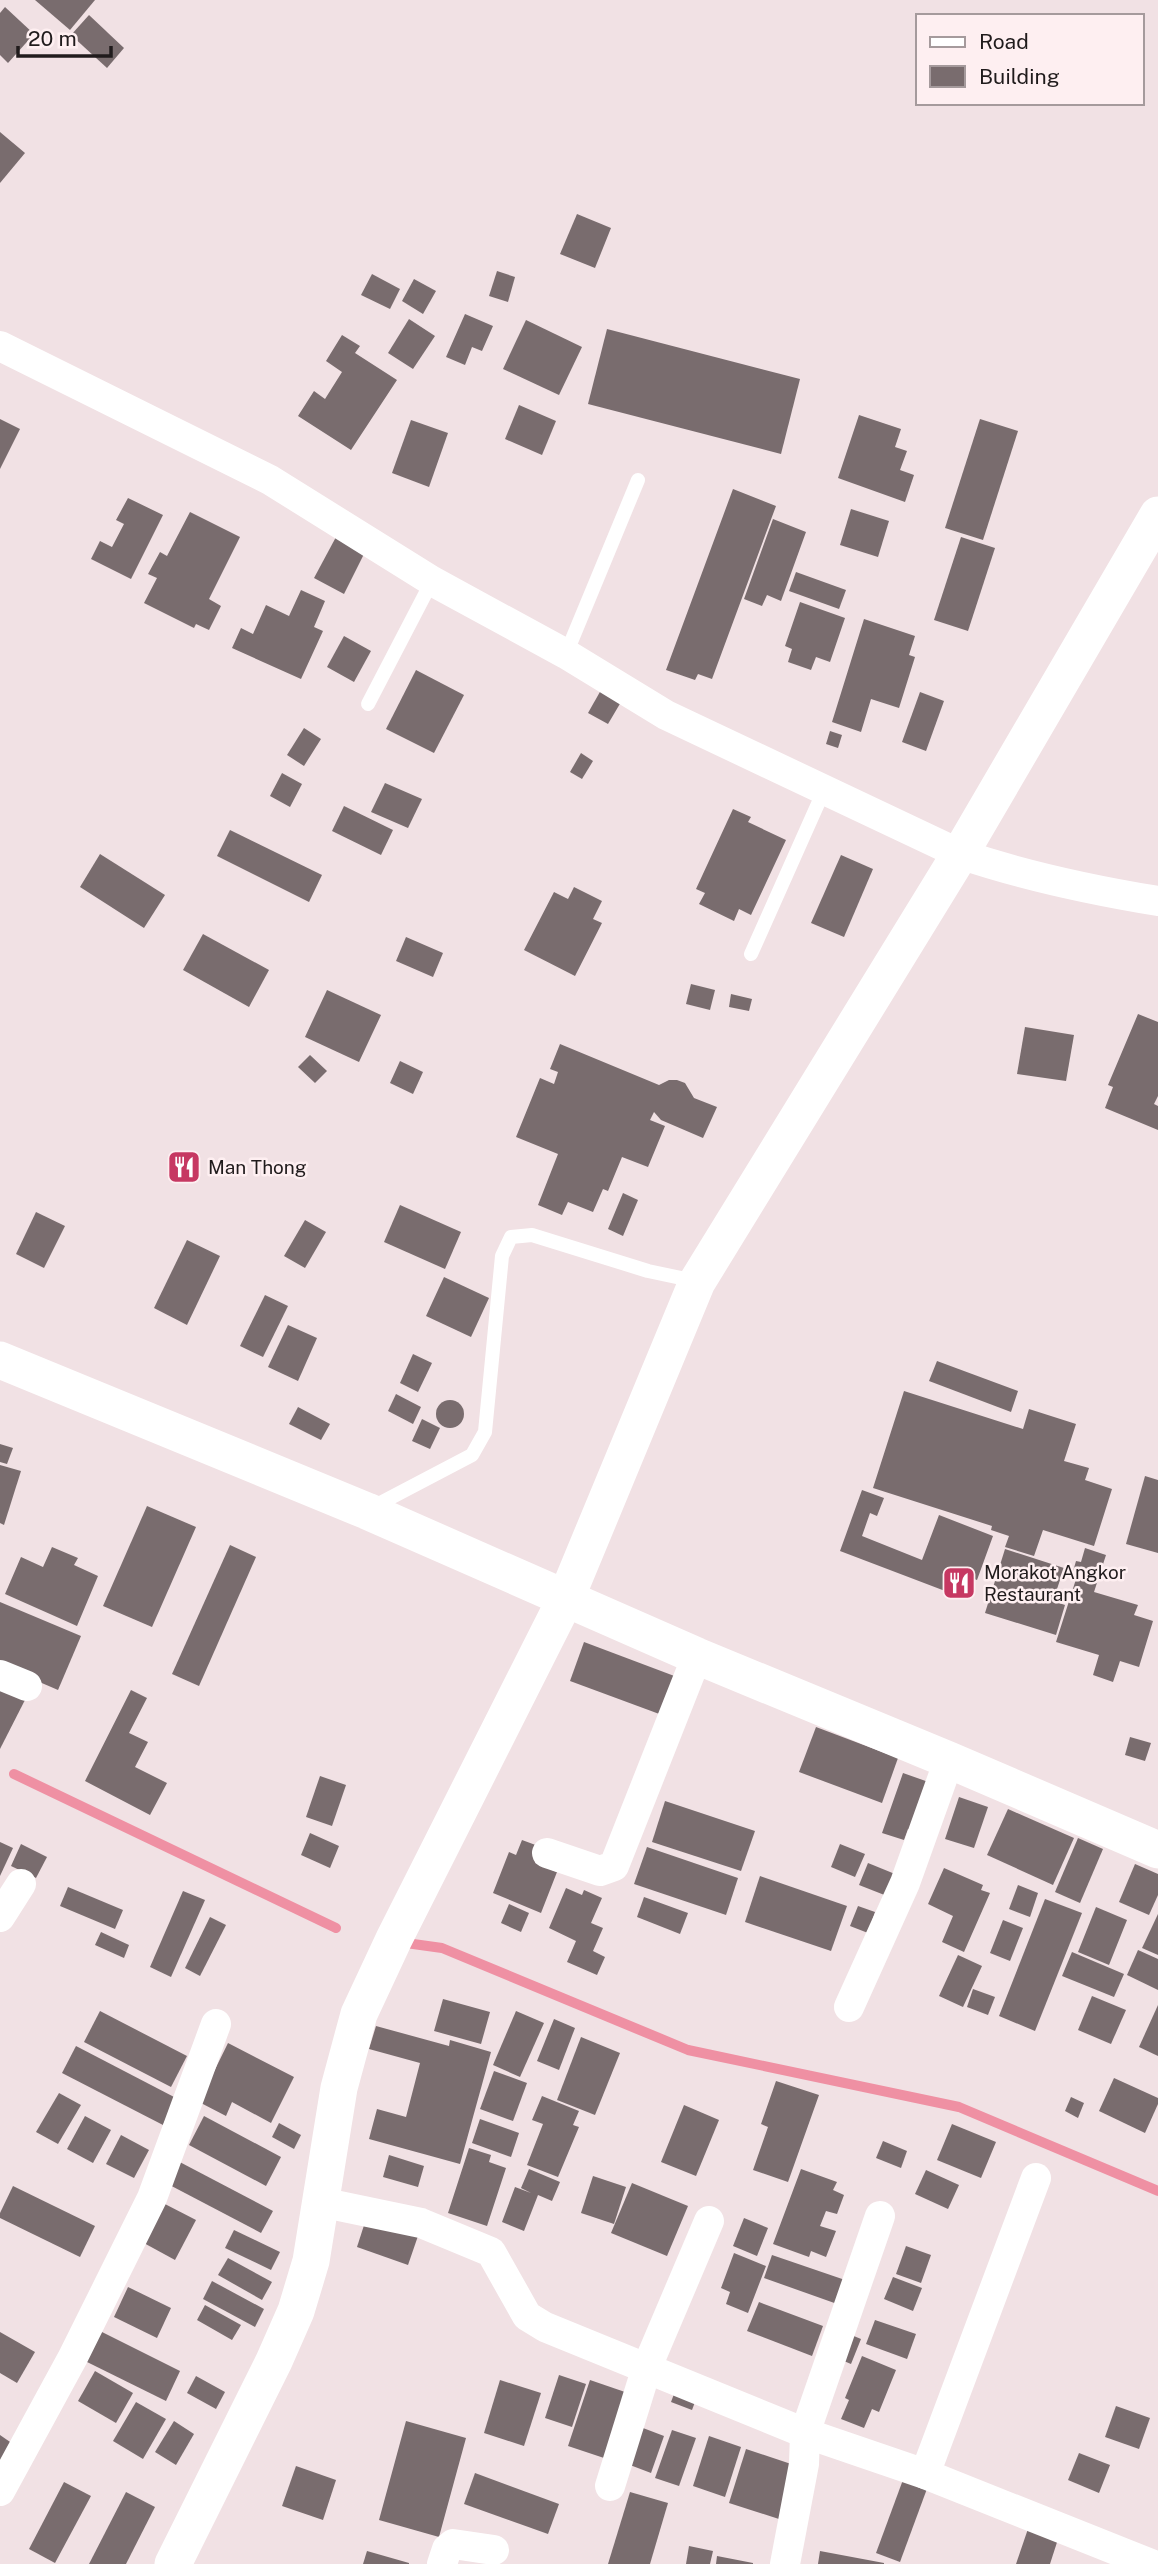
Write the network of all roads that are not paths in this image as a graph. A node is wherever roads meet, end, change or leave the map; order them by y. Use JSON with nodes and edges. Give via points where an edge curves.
{"nodes":[{"id":1,"x":0,"y":346,"type":"edge"},
{"id":2,"x":638,"y":480,"type":"dead end"},
{"id":3,"x":1158,"y":516,"type":"edge"},
{"id":4,"x":432,"y":581,"type":"junction"},
{"id":5,"x":566,"y":654,"type":"junction"},
{"id":6,"x":368,"y":704,"type":"dead end"},
{"id":7,"x":825,"y":788,"type":"junction"},
{"id":8,"x":960,"y":854,"type":"junction"},
{"id":9,"x":1158,"y":901,"type":"edge"},
{"id":10,"x":751,"y":954,"type":"dead end"},
{"id":11,"x":697,"y":1282,"type":"junction"},
{"id":12,"x":0,"y":1360,"type":"edge"},
{"id":13,"x":366,"y":1511,"type":"junction"},
{"id":14,"x":566,"y":1598,"type":"junction"},
{"id":15,"x":697,"y":1656,"type":"junction"},
{"id":16,"x":949,"y":1760,"type":"junction"},
{"id":17,"x":1158,"y":1850,"type":"edge"},
{"id":18,"x":547,"y":1853,"type":"dead end"},
{"id":19,"x":21,"y":1884,"type":"dead end"},
{"id":20,"x":0,"y":1917,"type":"edge"},
{"id":21,"x":849,"y":2007,"type":"dead end"},
{"id":22,"x":216,"y":2024,"type":"dead end"},
{"id":23,"x":1036,"y":2178,"type":"dead end"},
{"id":24,"x":320,"y":2202,"type":"junction"},
{"id":25,"x":880,"y":2216,"type":"dead end"},
{"id":26,"x":709,"y":2221,"type":"dead end"},
{"id":27,"x":647,"y":2367,"type":"junction"},
{"id":28,"x":805,"y":2433,"type":"junction"},
{"id":29,"x":925,"y":2474,"type":"junction"},
{"id":30,"x":610,"y":2486,"type":"dead end"},
{"id":31,"x":0,"y":2491,"type":"edge"},
{"id":32,"x":494,"y":2550,"type":"dead end"},
{"id":33,"x":173,"y":2564,"type":"edge"},
{"id":34,"x":442,"y":2564,"type":"edge"},
{"id":35,"x":785,"y":2564,"type":"edge"},
{"id":36,"x":1151,"y":2564,"type":"edge"}],
"edges":[{"from":1,"to":4,"type":"street","via":[[270,480]]},
{"from":2,"to":5,"type":"lane"},
{"from":3,"to":8,"type":"street"},
{"from":4,"to":5,"type":"street"},
{"from":4,"to":6,"type":"lane"},
{"from":5,"to":7,"type":"street","via":[[666,715]]},
{"from":7,"to":8,"type":"street"},
{"from":7,"to":10,"type":"lane"},
{"from":8,"to":9,"type":"street","via":[[1075,886]]},
{"from":8,"to":11,"type":"street"},
{"from":11,"to":13,"type":"lane","via":[[532,1235],[511,1237],[502,1256],[485,1432],[472,1455]]},
{"from":11,"to":14,"type":"street"},
{"from":12,"to":13,"type":"street"},
{"from":13,"to":14,"type":"street"},
{"from":14,"to":15,"type":"street"},
{"from":14,"to":24,"type":"street","via":[[359,2014],[339,2088]]},
{"from":15,"to":16,"type":"street"},
{"from":15,"to":18,"type":"street","via":[[614,1866],[600,1871]]},
{"from":16,"to":17,"type":"street"},
{"from":16,"to":21,"type":"street","via":[[905,1883]]},
{"from":19,"to":20,"type":"street"},
{"from":22,"to":31,"type":"street","via":[[152,2198]]},
{"from":23,"to":29,"type":"street"},
{"from":24,"to":27,"type":"street","via":[[421,2223],[491,2252],[527,2316]]},
{"from":24,"to":33,"type":"street","via":[[311,2260],[296,2311]]},
{"from":25,"to":28,"type":"street"},
{"from":26,"to":27,"type":"street"},
{"from":27,"to":28,"type":"street"},
{"from":27,"to":30,"type":"street"},
{"from":28,"to":29,"type":"street"},
{"from":28,"to":35,"type":"street","via":[[804,2463]]},
{"from":29,"to":36,"type":"street"},
{"from":32,"to":34,"type":"street","via":[[453,2544]]}]}
